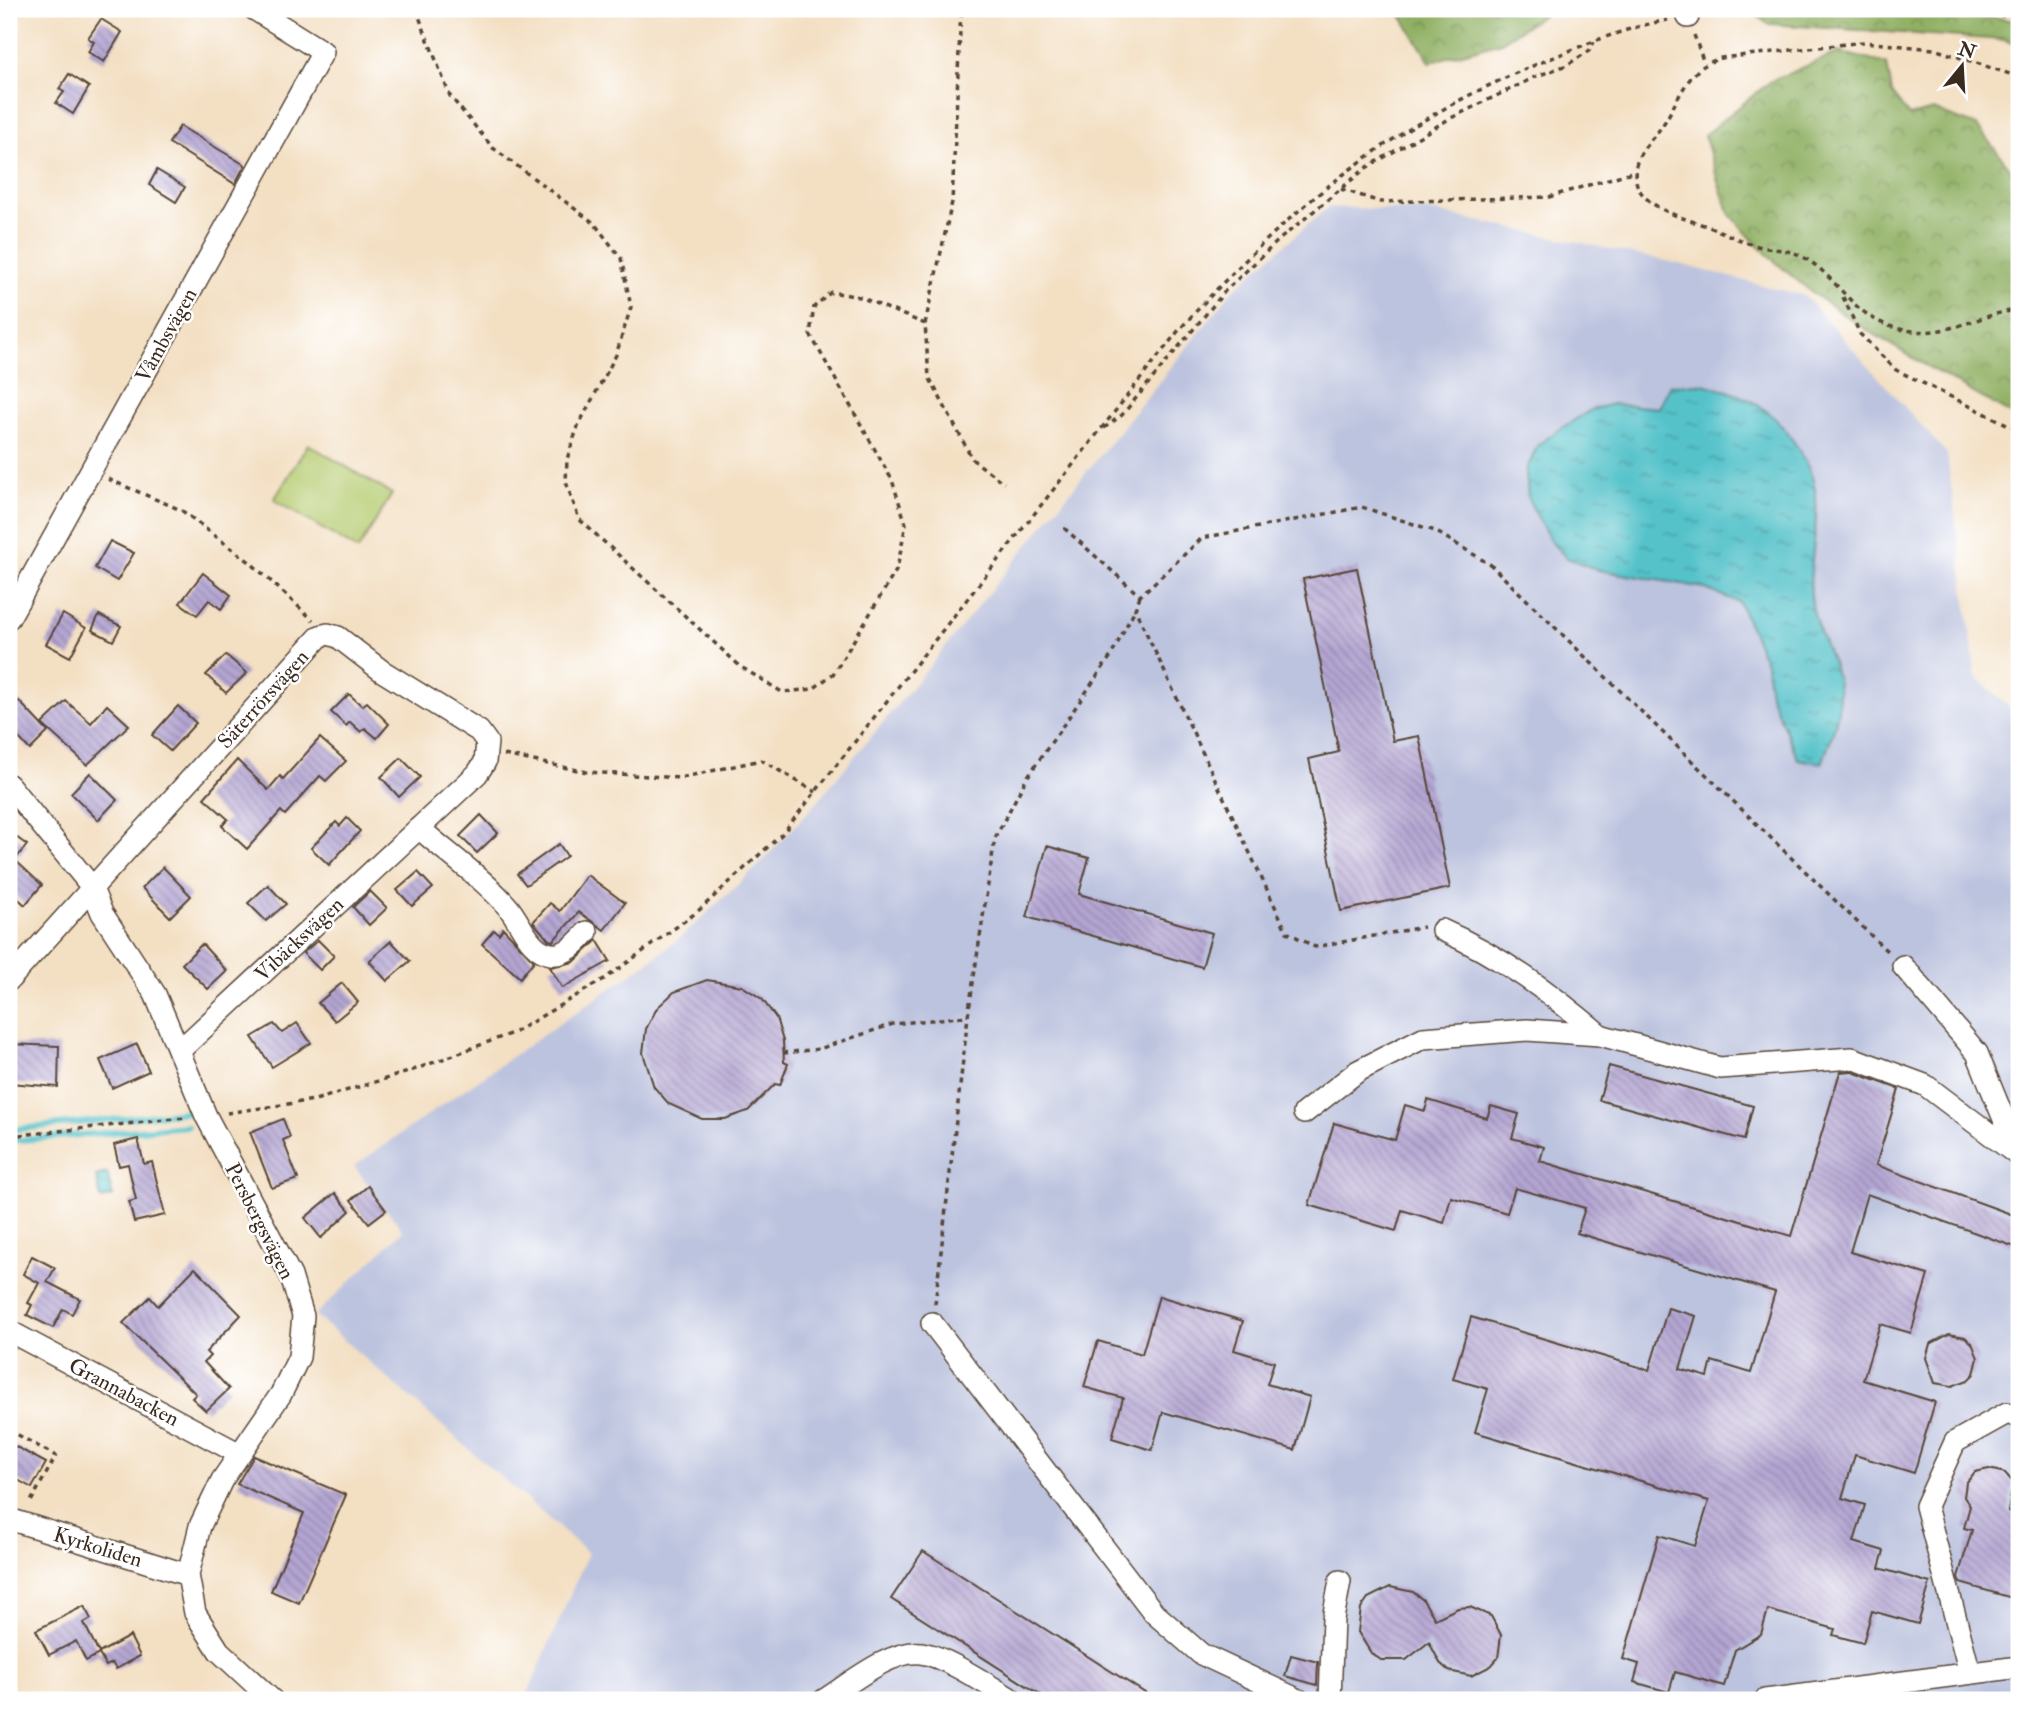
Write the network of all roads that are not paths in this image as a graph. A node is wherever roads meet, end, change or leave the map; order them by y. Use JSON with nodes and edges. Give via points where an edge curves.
{"nodes":[{"id":1,"x":254,"y":9,"type":"edge"},
{"id":2,"x":9,"y":618,"type":"edge"},
{"id":3,"x":488,"y":751,"type":"joint"},
{"id":4,"x":9,"y":785,"type":"edge"},
{"id":5,"x":419,"y":828,"type":"junction"},
{"id":6,"x":91,"y":887,"type":"junction"},
{"id":7,"x":1442,"y":930,"type":"road end"},
{"id":8,"x":587,"y":932,"type":"dead end"},
{"id":9,"x":1903,"y":966,"type":"road end"},
{"id":10,"x":9,"y":980,"type":"edge"},
{"id":11,"x":1600,"y":1035,"type":"junction"},
{"id":12,"x":179,"y":1051,"type":"junction"},
{"id":13,"x":1304,"y":1114,"type":"dead end"},
{"id":14,"x":2019,"y":1156,"type":"edge"},
{"id":15,"x":932,"y":1323,"type":"road end"},
{"id":16,"x":9,"y":1331,"type":"edge"},
{"id":17,"x":2019,"y":1416,"type":"edge"},
{"id":18,"x":238,"y":1453,"type":"junction"},
{"id":19,"x":14,"y":1520,"type":"edge"},
{"id":20,"x":188,"y":1575,"type":"junction"},
{"id":21,"x":1340,"y":1581,"type":"dead end"},
{"id":22,"x":2019,"y":1667,"type":"edge"},
{"id":23,"x":1970,"y":1674,"type":"junction"},
{"id":24,"x":272,"y":1700,"type":"edge"},
{"id":25,"x":824,"y":1700,"type":"edge"},
{"id":26,"x":1013,"y":1700,"type":"edge"},
{"id":27,"x":1299,"y":1700,"type":"edge"},
{"id":28,"x":1330,"y":1700,"type":"edge"},
{"id":29,"x":1765,"y":1700,"type":"edge"}],
"edges":[{"from":1,"to":2,"type":"street","name":"Våmbsvägen","via":[[323,52]]},
{"from":3,"to":5,"type":"street","name":"Vibäcksvägen","via":[[477,774]]},
{"from":3,"to":6,"type":"street","name":"Säterrörsvägen","via":[[479,731],[328,634],[315,642]]},
{"from":4,"to":6,"type":"street","name":"Persbergsvägen"},
{"from":5,"to":8,"type":"street","via":[[508,906],[524,933],[542,950],[562,952]]},
{"from":5,"to":12,"type":"street","name":"Vibäcksvägen"},
{"from":6,"to":10,"type":"street","name":"Säterrörsvägen"},
{"from":6,"to":12,"type":"street","name":"Persbergsvägen","via":[[102,913],[155,993]]},
{"from":7,"to":11,"type":"street","via":[[1551,993]]},
{"from":9,"to":14,"type":"street","via":[[1978,1053]]},
{"from":11,"to":13,"type":"street","via":[[1527,1030],[1423,1038],[1359,1071]]},
{"from":11,"to":14,"type":"street","via":[[1720,1068],[1852,1058],[1925,1085]]},
{"from":12,"to":18,"type":"street","name":"Persbergsvägen","via":[[206,1116],[291,1276],[303,1316],[299,1357],[281,1394]]},
{"from":15,"to":27,"type":"street","via":[[1154,1614],[1201,1654]]},
{"from":16,"to":18,"type":"street","name":"Grannabacken"},
{"from":17,"to":23,"type":"street","via":[[2007,1413],[1955,1442],[1926,1506]]},
{"from":18,"to":20,"type":"street","name":"Persbergsvägen","via":[[200,1526]]},
{"from":19,"to":20,"type":"street","name":"Kyrkoliden"},
{"from":20,"to":24,"type":"street","name":"Persbergsvägen","via":[[195,1613],[219,1651]]},
{"from":21,"to":28,"type":"street","via":[[1333,1619]]},
{"from":22,"to":23,"type":"street"},
{"from":23,"to":29,"type":"street"},
{"from":25,"to":26,"type":"street","via":[[886,1660],[920,1652]]}]}
